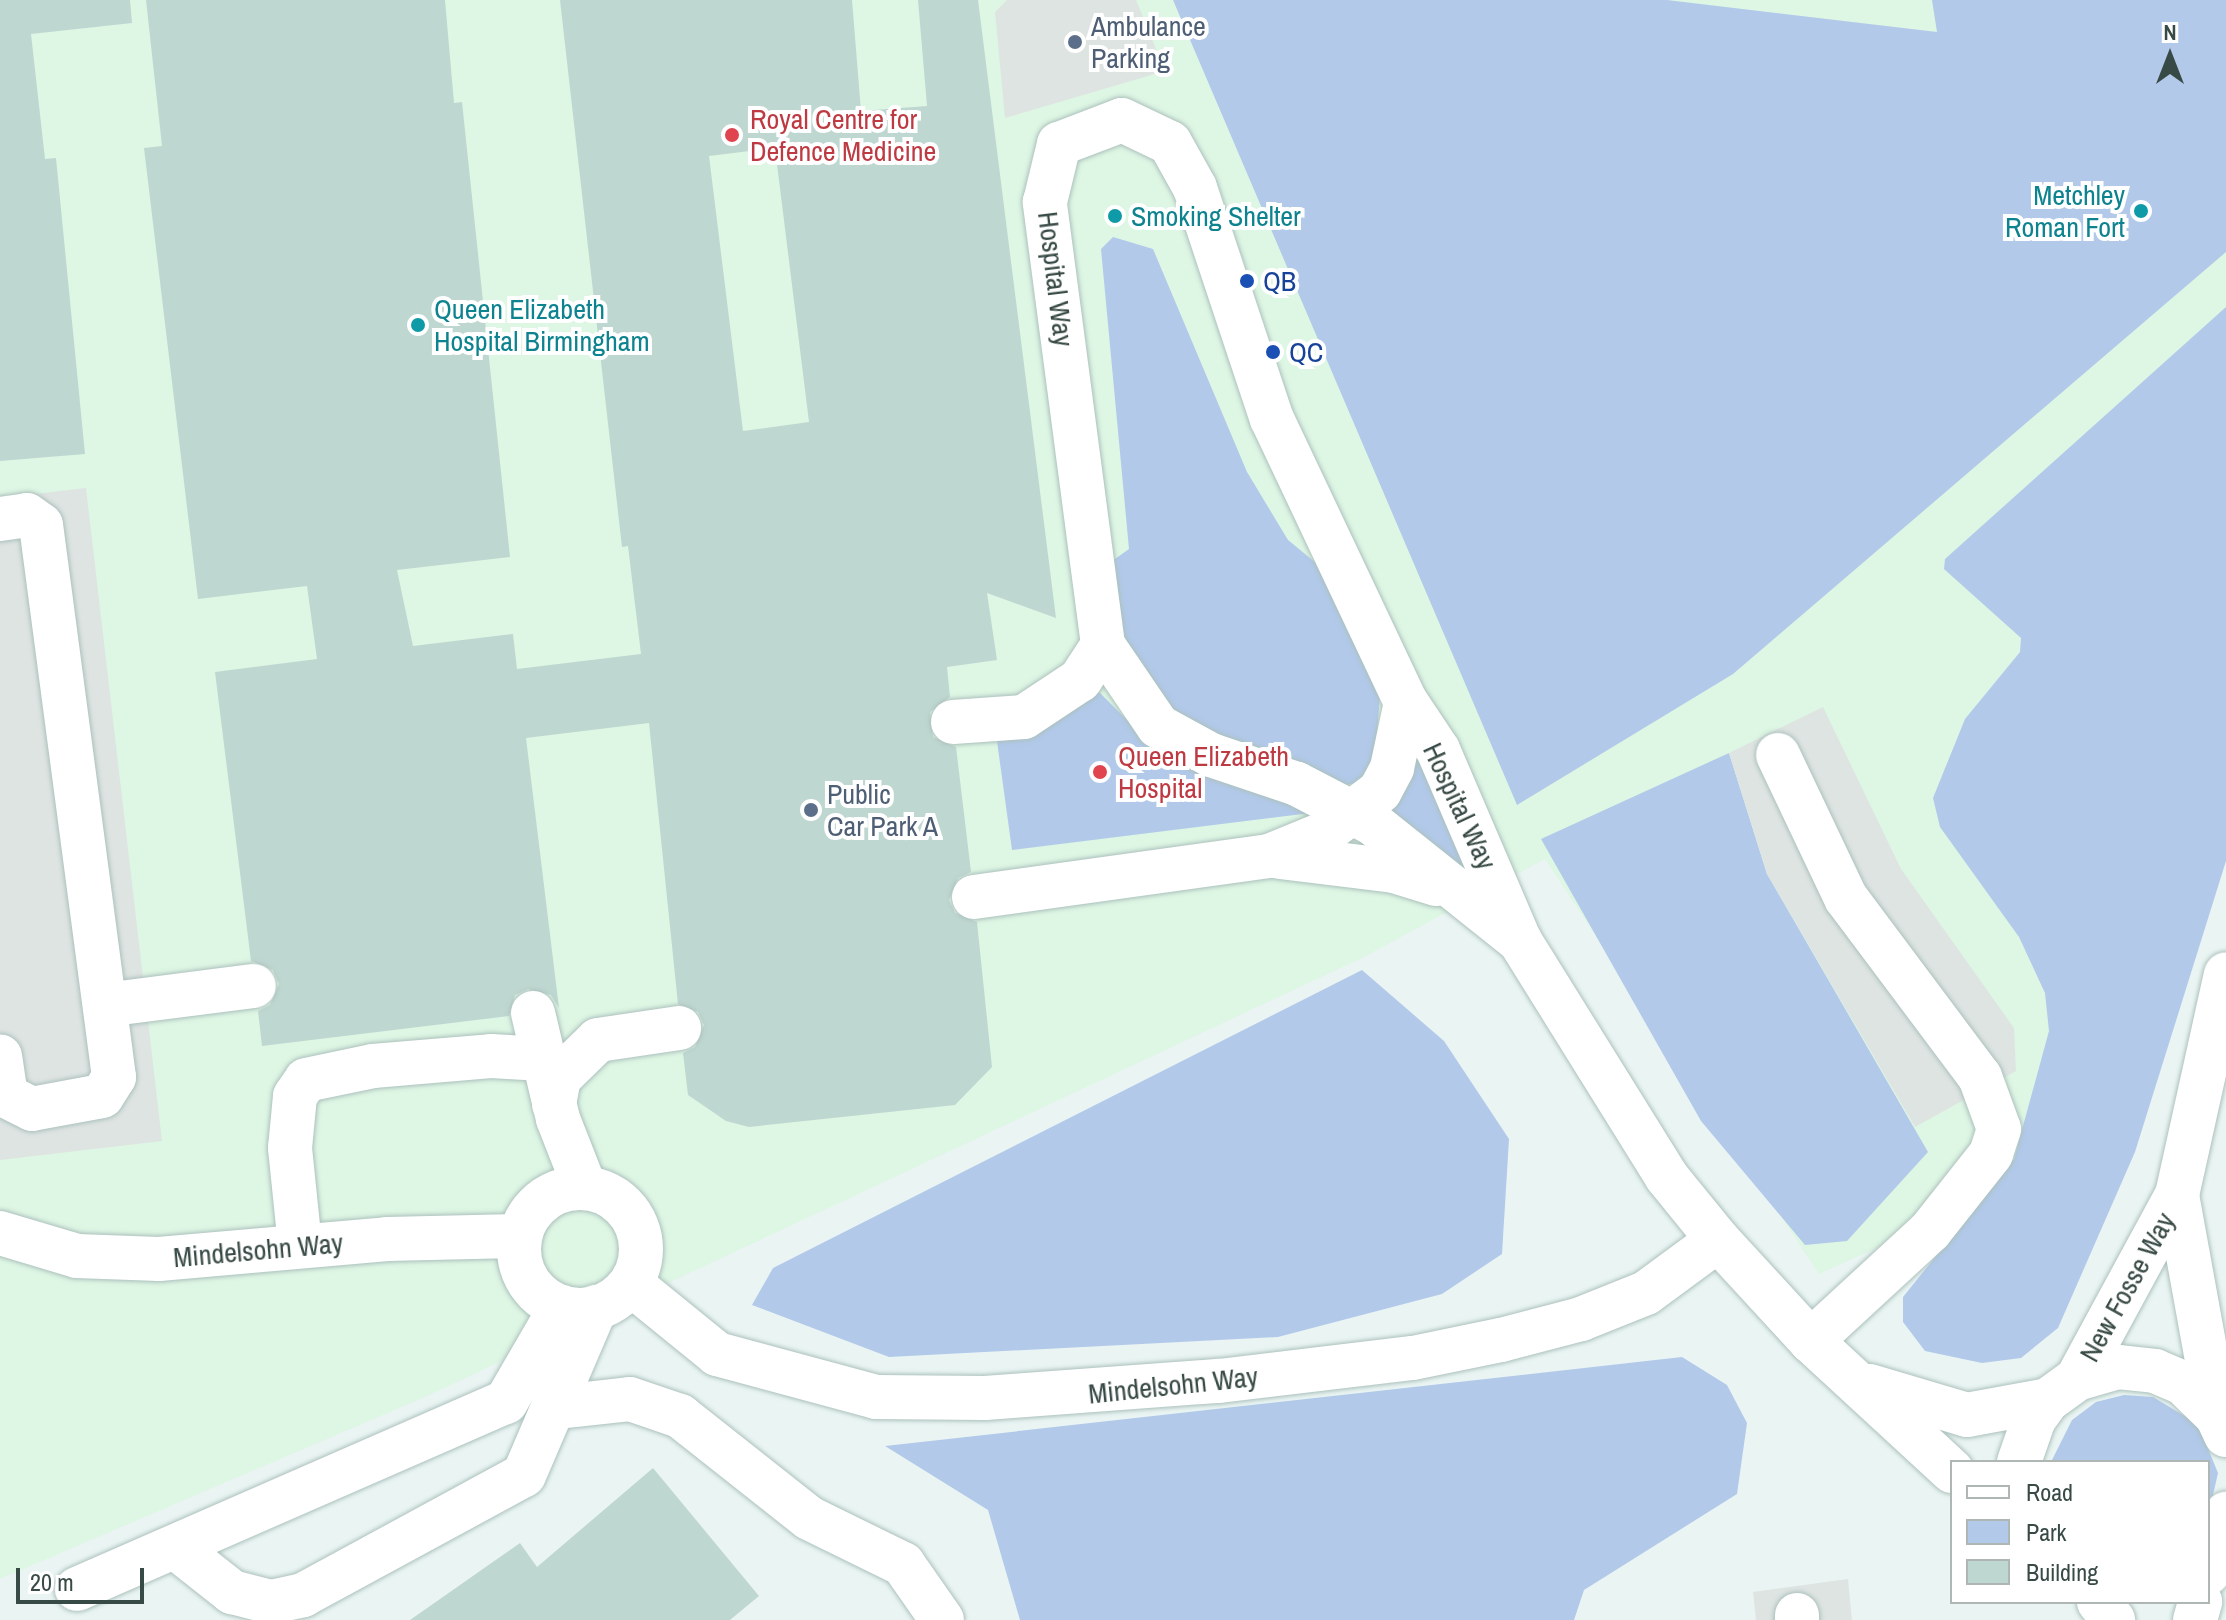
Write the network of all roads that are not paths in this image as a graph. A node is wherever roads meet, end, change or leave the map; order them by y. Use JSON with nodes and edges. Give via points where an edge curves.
{"nodes":[{"id":1,"x":0,"y":519,"type":"edge"},
{"id":2,"x":1103,"y":645,"type":"junction"},
{"id":3,"x":1406,"y":702,"type":"junction"},
{"id":4,"x":953,"y":722,"type":"dead end"},
{"id":5,"x":1778,"y":755,"type":"dead end"},
{"id":6,"x":1355,"y":815,"type":"junction"},
{"id":7,"x":1269,"y":856,"type":"junction"},
{"id":8,"x":1457,"y":892,"type":"junction"},
{"id":9,"x":974,"y":897,"type":"dead end"},
{"id":10,"x":1520,"y":941,"type":"junction"},
{"id":11,"x":2226,"y":974,"type":"edge"},
{"id":12,"x":254,"y":986,"type":"dead end"},
{"id":13,"x":105,"y":1005,"type":"junction"},
{"id":14,"x":533,"y":1013,"type":"dead end"},
{"id":15,"x":679,"y":1028,"type":"dead end"},
{"id":16,"x":0,"y":1056,"type":"edge"},
{"id":17,"x":543,"y":1059,"type":"junction"},
{"id":18,"x":554,"y":1104,"type":"junction"},
{"id":19,"x":585,"y":1188,"type":"junction"},
{"id":20,"x":2177,"y":1195,"type":"junction"},
{"id":21,"x":0,"y":1233,"type":"edge"},
{"id":22,"x":520,"y":1236,"type":"junction"},
{"id":23,"x":1718,"y":1240,"type":"junction"},
{"id":24,"x":300,"y":1245,"type":"junction"},
{"id":25,"x":596,"y":1300,"type":"junction"},
{"id":26,"x":1811,"y":1341,"type":"junction"},
{"id":27,"x":1864,"y":1384,"type":"junction"},
{"id":28,"x":2062,"y":1390,"type":"junction"},
{"id":29,"x":558,"y":1407,"type":"junction"},
{"id":30,"x":2221,"y":1426,"type":"edge"},
{"id":31,"x":2020,"y":1460,"type":"edge"},
{"id":32,"x":1950,"y":1469,"type":"edge"},
{"id":33,"x":2219,"y":1527,"type":"edge"},
{"id":34,"x":175,"y":1547,"type":"junction"},
{"id":35,"x":2210,"y":1565,"type":"edge"},
{"id":36,"x":77,"y":1589,"type":"dead end"},
{"id":37,"x":2101,"y":1604,"type":"edge"},
{"id":38,"x":942,"y":1620,"type":"edge"},
{"id":39,"x":2113,"y":1620,"type":"edge"}],
"edges":[{"from":1,"to":13,"type":"street","via":[[27,515],[41,525]]},
{"from":2,"to":3,"type":"street","name":"Hospital Way","via":[[1045,202],[1059,144],[1122,120],[1170,143],[1195,188],[1272,419]]},
{"from":2,"to":4,"type":"street","via":[[1080,680],[1024,717]]},
{"from":2,"to":6,"type":"street","name":"Hospital Way","via":[[1158,726]]},
{"from":3,"to":6,"type":"street","via":[[1392,768]]},
{"from":3,"to":10,"type":"street","name":"Hospital Way","via":[[1438,750]]},
{"from":5,"to":26,"type":"street","via":[[1846,898],[1980,1077],[1999,1129],[1991,1154],[1930,1231]]},
{"from":6,"to":7,"type":"street"},
{"from":6,"to":8,"type":"street","name":"Hospital Way"},
{"from":7,"to":8,"type":"street","via":[[1394,871]]},
{"from":7,"to":9,"type":"street"},
{"from":8,"to":10,"type":"street","name":"Hospital Way"},
{"from":10,"to":23,"type":"street","name":"Hospital Way","via":[[1666,1176]]},
{"from":11,"to":20,"type":"street","name":"New Fosse Way"},
{"from":12,"to":13,"type":"street"},
{"from":13,"to":16,"type":"street","via":[[114,1077],[102,1096],[32,1109],[6,1096]]},
{"from":14,"to":17,"type":"street"},
{"from":15,"to":18,"type":"street","via":[[598,1040],[559,1078]]},
{"from":17,"to":18,"type":"street"},
{"from":17,"to":24,"type":"street","via":[[403,1064],[306,1080],[295,1096],[290,1148]]},
{"from":18,"to":19,"type":"street"},
{"from":19,"to":22,"type":"street","via":[[553,1194],[531,1212]]},
{"from":19,"to":25,"type":"street","via":[[615,1198],[630,1213],[641,1237]]},
{"from":20,"to":28,"type":"street","name":"New Fosse Way"},
{"from":20,"to":30,"type":"street","name":"New Fosse Way"},
{"from":21,"to":24,"type":"street","name":"Mindelsohn Way","via":[[77,1256],[159,1259]]},
{"from":22,"to":24,"type":"street","name":"Mindelsohn Way"},
{"from":22,"to":25,"type":"street","name":"Mindelsohn Way","via":[[527,1281]]},
{"from":23,"to":25,"type":"street","name":"Mindelsohn Way","via":[[1646,1293],[1581,1319],[1501,1340],[1413,1358],[1219,1381],[985,1398],[876,1397],[717,1354]]},
{"from":23,"to":26,"type":"street","name":"Hospital Way"},
{"from":25,"to":29,"type":"street"},
{"from":25,"to":34,"type":"street","via":[[532,1356],[506,1402]]},
{"from":26,"to":27,"type":"street","name":"Hospital Way"},
{"from":27,"to":28,"type":"street","name":"Hospital Way","via":[[1967,1415]]},
{"from":27,"to":32,"type":"street","name":"Hospital Way"},
{"from":28,"to":30,"type":"street","name":"New Fosse Way","via":[[2118,1367],[2155,1371],[2197,1393]]},
{"from":28,"to":31,"type":"street","name":"New Fosse Way","via":[[2034,1419]]},
{"from":29,"to":34,"type":"street","via":[[524,1475],[303,1595],[271,1602],[232,1592]]},
{"from":29,"to":38,"type":"street","via":[[630,1399],[680,1416],[809,1518],[903,1564]]},
{"from":33,"to":35,"type":"street"},
{"from":34,"to":36,"type":"street"},
{"from":37,"to":39,"type":"street"}]}
